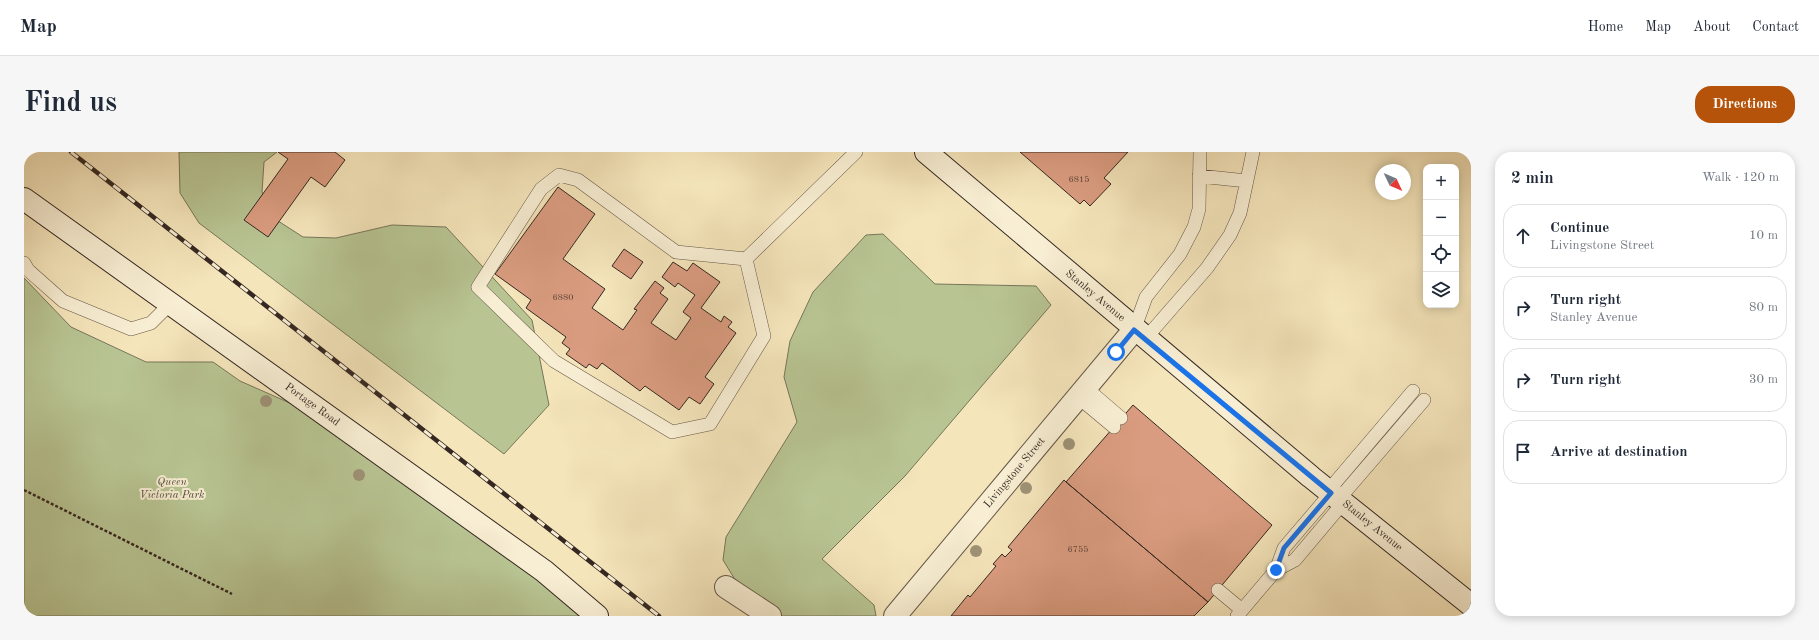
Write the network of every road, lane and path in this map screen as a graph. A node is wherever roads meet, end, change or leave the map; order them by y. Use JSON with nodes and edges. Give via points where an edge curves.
{"nodes":[{"id":1,"x":856,"y":152,"type":"edge"},
{"id":2,"x":926,"y":152,"type":"edge"},
{"id":3,"x":1200,"y":152,"type":"edge"},
{"id":4,"x":1253,"y":152,"type":"edge"},
{"id":5,"x":1199,"y":176,"type":"junction"},
{"id":6,"x":1247,"y":181,"type":"junction"},
{"id":7,"x":24,"y":199,"type":"edge"},
{"id":8,"x":746,"y":259,"type":"junction"},
{"id":9,"x":24,"y":263,"type":"edge"},
{"id":10,"x":171,"y":303,"type":"junction"},
{"id":11,"x":1140,"y":334,"type":"junction"},
{"id":12,"x":1413,"y":391,"type":"dead end"},
{"id":13,"x":1082,"y":392,"type":"junction"},
{"id":14,"x":1424,"y":400,"type":"dead end"},
{"id":15,"x":1118,"y":422,"type":"dead end"},
{"id":16,"x":24,"y":490,"type":"edge"},
{"id":17,"x":1335,"y":497,"type":"junction"},
{"id":18,"x":1276,"y":570,"type":"junction"},
{"id":19,"x":726,"y":587,"type":"dead end"},
{"id":20,"x":1218,"y":590,"type":"dead end"},
{"id":21,"x":232,"y":594,"type":"dead end"},
{"id":22,"x":1471,"y":605,"type":"edge"},
{"id":23,"x":1240,"y":613,"type":"edge"},
{"id":24,"x":596,"y":616,"type":"edge"},
{"id":25,"x":770,"y":616,"type":"edge"},
{"id":26,"x":895,"y":616,"type":"edge"}],
"edges":[{"from":1,"to":8,"type":"lane"},
{"from":2,"to":11,"type":"main road","name":"Stanley Avenue"},
{"from":3,"to":5,"type":"lane"},
{"from":4,"to":6,"type":"lane"},
{"from":5,"to":6,"type":"lane"},
{"from":5,"to":11,"type":"lane","via":[[1199,209],[1194,227],[1180,254],[1146,297]]},
{"from":6,"to":11,"type":"lane","via":[[1240,213],[1230,236],[1207,268]]},
{"from":7,"to":10,"type":"main road","name":"Portage Road"},
{"from":8,"to":8,"type":"lane","via":[[764,336],[710,424],[672,432],[554,361],[478,287],[541,189],[559,175],[578,180],[676,252]]},
{"from":9,"to":10,"type":"lane","via":[[28,270],[63,301],[131,329],[151,323]]},
{"from":10,"to":24,"type":"main road","name":"Portage Road","via":[[544,571]]},
{"from":11,"to":13,"type":"main road","name":"Livingstone Street"},
{"from":11,"to":17,"type":"main road","name":"Stanley Avenue"},
{"from":12,"to":17,"type":"lane"},
{"from":13,"to":15,"type":"lane"},
{"from":13,"to":26,"type":"main road","name":"Livingstone Street"},
{"from":14,"to":17,"type":"lane"},
{"from":16,"to":21,"type":"path"},
{"from":17,"to":18,"type":"lane","via":[[1284,548]]},
{"from":17,"to":18,"type":"lane","via":[[1295,560]]},
{"from":17,"to":22,"type":"main road","name":"Stanley Avenue"},
{"from":18,"to":23,"type":"lane"},
{"from":19,"to":25,"type":"main road"},
{"from":20,"to":23,"type":"lane"}]}
